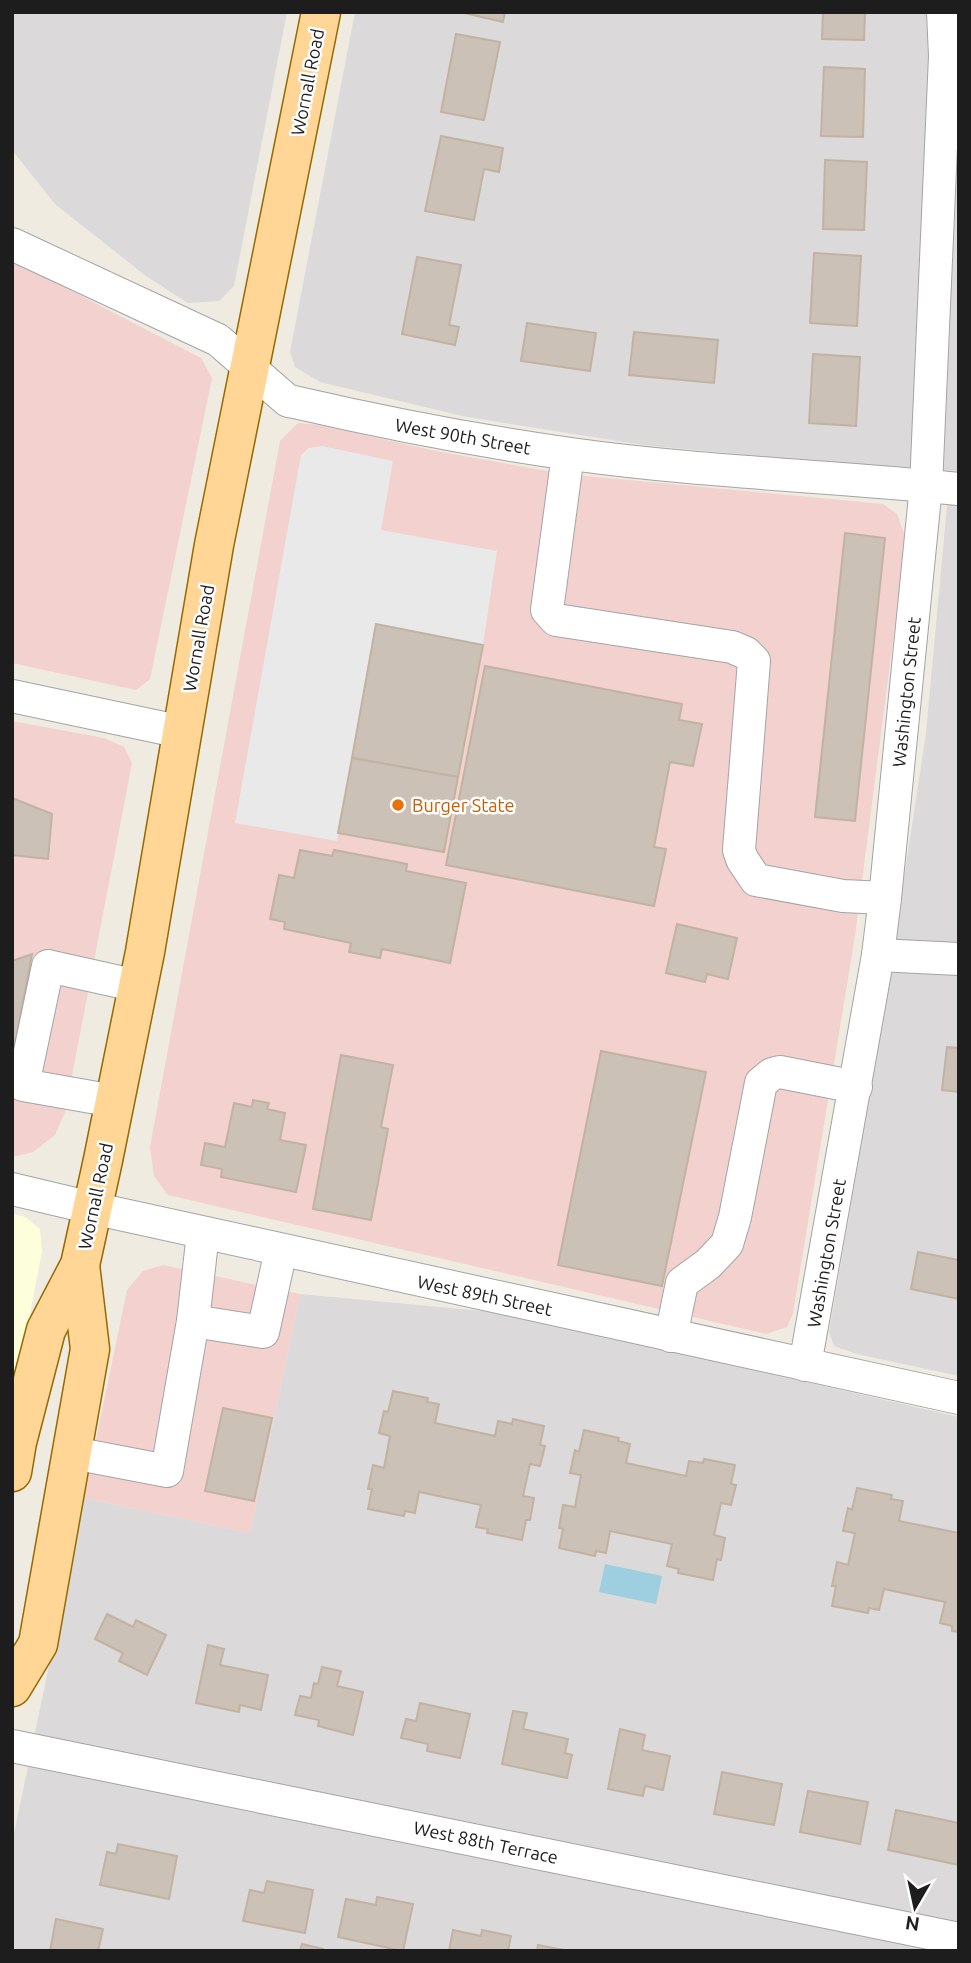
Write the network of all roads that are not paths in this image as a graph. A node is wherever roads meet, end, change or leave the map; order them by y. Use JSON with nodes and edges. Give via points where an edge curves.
{"nodes":[{"id":1,"x":320,"y":12,"type":"edge"},
{"id":2,"x":943,"y":12,"type":"edge"},
{"id":3,"x":952,"y":56,"type":"edge"},
{"id":4,"x":12,"y":244,"type":"edge"},
{"id":5,"x":250,"y":367,"type":"junction"},
{"id":6,"x":568,"y":454,"type":"junction"},
{"id":7,"x":926,"y":486,"type":"junction"},
{"id":8,"x":959,"y":489,"type":"edge"},
{"id":9,"x":12,"y":696,"type":"edge"},
{"id":10,"x":182,"y":732,"type":"junction"},
{"id":11,"x":885,"y":898,"type":"junction"},
{"id":12,"x":878,"y":955,"type":"junction"},
{"id":13,"x":959,"y":959,"type":"edge"},
{"id":14,"x":138,"y":986,"type":"junction"},
{"id":15,"x":856,"y":1087,"type":"junction"},
{"id":16,"x":18,"y":1088,"type":"edge"},
{"id":17,"x":114,"y":1101,"type":"junction"},
{"id":18,"x":12,"y":1189,"type":"edge"},
{"id":19,"x":92,"y":1208,"type":"junction"},
{"id":20,"x":203,"y":1233,"type":"junction"},
{"id":21,"x":281,"y":1250,"type":"junction"},
{"id":22,"x":80,"y":1265,"type":"junction"},
{"id":23,"x":193,"y":1321,"type":"junction"},
{"id":24,"x":671,"y":1336,"type":"junction"},
{"id":25,"x":805,"y":1365,"type":"junction"},
{"id":26,"x":959,"y":1398,"type":"edge"},
{"id":27,"x":74,"y":1453,"type":"junction"},
{"id":28,"x":12,"y":1472,"type":"edge"},
{"id":29,"x":12,"y":1687,"type":"edge"},
{"id":30,"x":12,"y":1746,"type":"edge"},
{"id":31,"x":959,"y":1939,"type":"edge"}],
"edges":[{"from":1,"to":5,"type":"main road","name":"Wornall Road"},
{"from":2,"to":3,"type":"street","name":"Washington Street"},
{"from":3,"to":7,"type":"street","name":"Washington Street"},
{"from":4,"to":5,"type":"street","name":"West 90th Street","via":[[218,340]]},
{"from":5,"to":6,"type":"street","name":"West 90th Street","via":[[288,401]]},
{"from":5,"to":10,"type":"main road","name":"Wornall Road"},
{"from":6,"to":7,"type":"street","name":"West 90th Street"},
{"from":6,"to":11,"type":"street","via":[[547,610],[556,620],[732,647],[746,653],[754,661],[741,859],[756,880],[843,896]]},
{"from":7,"to":8,"type":"street","name":"West 90th Street"},
{"from":7,"to":11,"type":"street","name":"Washington Street"},
{"from":9,"to":10,"type":"street"},
{"from":10,"to":14,"type":"main road","name":"Wornall Road"},
{"from":11,"to":12,"type":"street","name":"Washington Street"},
{"from":12,"to":13,"type":"street"},
{"from":12,"to":15,"type":"street","name":"Washington Street"},
{"from":14,"to":16,"type":"street","via":[[48,966]]},
{"from":14,"to":17,"type":"main road","name":"Wornall Road"},
{"from":15,"to":24,"type":"street","via":[[780,1072],[761,1083],[727,1244],[682,1283]]},
{"from":15,"to":25,"type":"street","name":"Washington Street"},
{"from":16,"to":17,"type":"street"},
{"from":17,"to":19,"type":"main road","name":"Wornall Road"},
{"from":18,"to":19,"type":"street","name":"West 89th Street"},
{"from":19,"to":20,"type":"street","name":"West 89th Street"},
{"from":19,"to":22,"type":"main road","name":"Wornall Road"},
{"from":20,"to":21,"type":"street","name":"West 89th Street"},
{"from":20,"to":23,"type":"street"},
{"from":21,"to":23,"type":"street","via":[[263,1332]]},
{"from":21,"to":24,"type":"street","name":"West 89th Street"},
{"from":22,"to":27,"type":"main road","name":"Wornall Road","via":[[90,1349]]},
{"from":22,"to":28,"type":"main road","name":"Wornall Road","via":[[46,1330]]},
{"from":23,"to":27,"type":"street","via":[[167,1471]]},
{"from":24,"to":25,"type":"street","name":"West 89th Street"},
{"from":25,"to":26,"type":"street","name":"West 89th Street"},
{"from":27,"to":29,"type":"main road","name":"Wornall Road","via":[[38,1644]]},
{"from":30,"to":31,"type":"street","name":"West 88th Terrace"}]}
